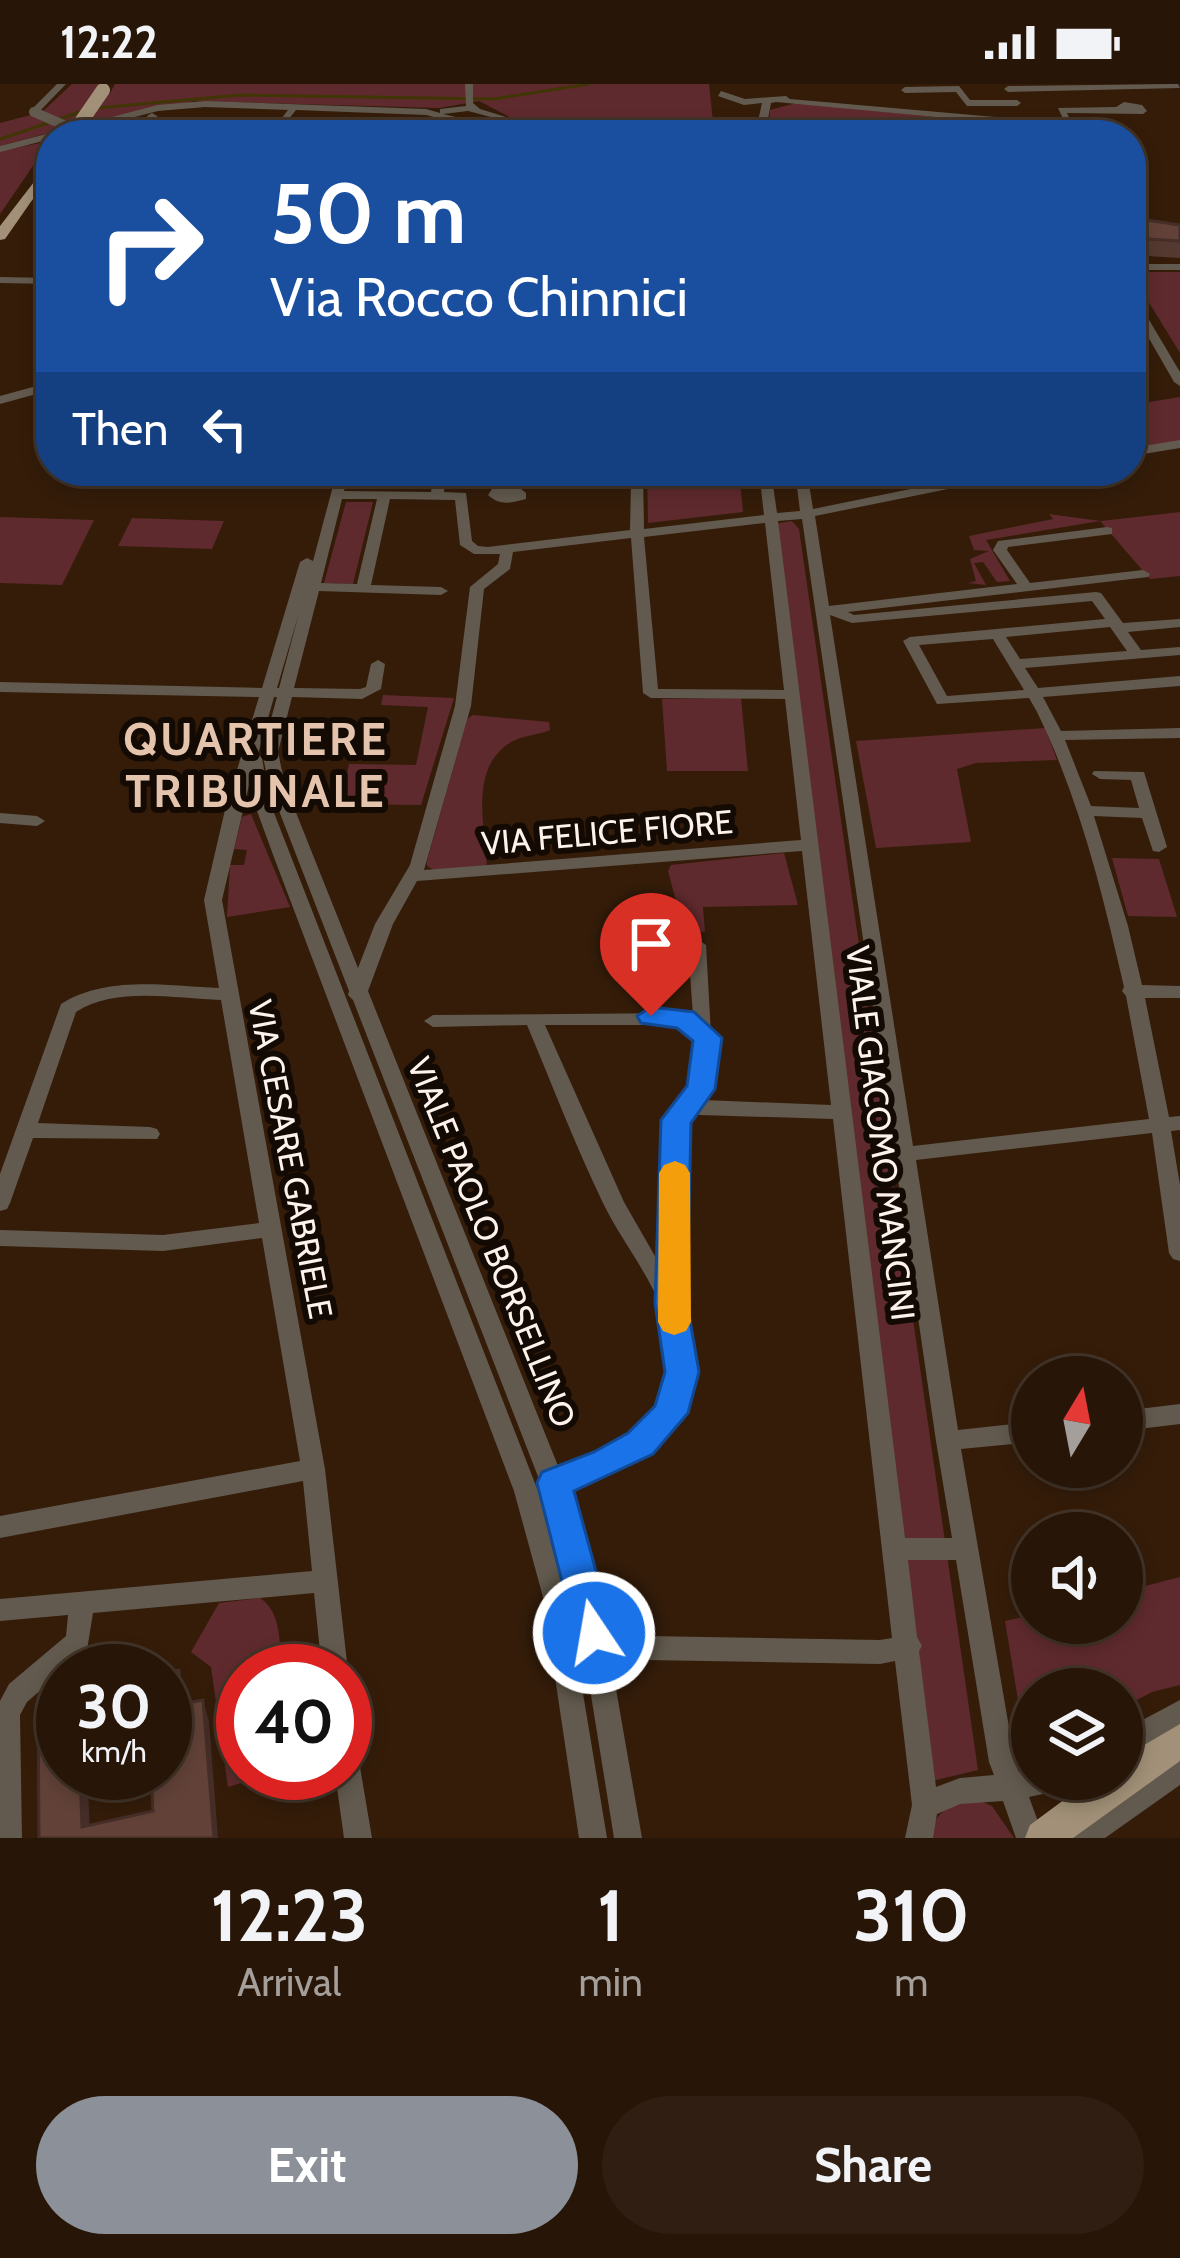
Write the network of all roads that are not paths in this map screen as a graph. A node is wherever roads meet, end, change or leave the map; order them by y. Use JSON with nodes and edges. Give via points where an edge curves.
{"nodes":[{"id":1,"x":62,"y":84,"type":"edge"},
{"id":2,"x":465,"y":84,"type":"edge"},
{"id":3,"x":1173,"y":84,"type":"edge"},
{"id":4,"x":1006,"y":86,"type":"edge"},
{"id":5,"x":1113,"y":86,"type":"edge"},
{"id":6,"x":105,"y":87,"type":"edge"},
{"id":7,"x":903,"y":87,"type":"edge"},
{"id":8,"x":722,"y":89,"type":"edge"},
{"id":9,"x":792,"y":91,"type":"edge"},
{"id":10,"x":773,"y":102,"type":"junction"},
{"id":11,"x":1017,"y":103,"type":"junction"},
{"id":12,"x":819,"y":104,"type":"junction"},
{"id":13,"x":294,"y":107,"type":"junction"},
{"id":14,"x":461,"y":109,"type":"junction"},
{"id":15,"x":161,"y":113,"type":"junction"},
{"id":16,"x":916,"y":113,"type":"junction"},
{"id":17,"x":49,"y":120,"type":"edge"},
{"id":18,"x":82,"y":120,"type":"edge"},
{"id":19,"x":109,"y":120,"type":"edge"},
{"id":20,"x":160,"y":120,"type":"edge"},
{"id":21,"x":285,"y":120,"type":"edge"},
{"id":22,"x":462,"y":120,"type":"edge"},
{"id":23,"x":476,"y":120,"type":"edge"},
{"id":24,"x":723,"y":120,"type":"edge"},
{"id":25,"x":766,"y":120,"type":"edge"},
{"id":26,"x":968,"y":120,"type":"edge"},
{"id":27,"x":1028,"y":120,"type":"edge"},
{"id":28,"x":1067,"y":120,"type":"edge"},
{"id":29,"x":36,"y":139,"type":"edge"},
{"id":30,"x":0,"y":149,"type":"edge"},
{"id":31,"x":36,"y":185,"type":"edge"},
{"id":32,"x":27,"y":197,"type":"junction"},
{"id":33,"x":36,"y":197,"type":"edge"},
{"id":34,"x":0,"y":236,"type":"edge"},
{"id":35,"x":1146,"y":267,"type":"edge"},
{"id":36,"x":1180,"y":267,"type":"edge"},
{"id":37,"x":0,"y":280,"type":"edge"},
{"id":38,"x":36,"y":281,"type":"edge"},
{"id":39,"x":1146,"y":324,"type":"edge"},
{"id":40,"x":1180,"y":382,"type":"edge"},
{"id":41,"x":36,"y":390,"type":"edge"},
{"id":42,"x":0,"y":400,"type":"edge"},
{"id":43,"x":1180,"y":444,"type":"edge"},
{"id":44,"x":1146,"y":450,"type":"edge"},
{"id":45,"x":328,"y":486,"type":"edge"},
{"id":46,"x":339,"y":486,"type":"edge"},
{"id":47,"x":438,"y":486,"type":"edge"},
{"id":48,"x":637,"y":486,"type":"edge"},
{"id":49,"x":766,"y":486,"type":"edge"},
{"id":50,"x":803,"y":486,"type":"edge"},
{"id":51,"x":943,"y":486,"type":"edge"},
{"id":52,"x":336,"y":495,"type":"junction"},
{"id":53,"x":495,"y":495,"type":"dead end"},
{"id":54,"x":384,"y":496,"type":"junction"},
{"id":55,"x":436,"y":496,"type":"junction"},
{"id":56,"x":461,"y":496,"type":"junction"},
{"id":57,"x":806,"y":514,"type":"junction"},
{"id":58,"x":768,"y":518,"type":"junction"},
{"id":59,"x":1106,"y":531,"type":"dead end"},
{"id":60,"x":637,"y":534,"type":"junction"},
{"id":61,"x":507,"y":549,"type":"junction"},
{"id":62,"x":1143,"y":574,"type":"dead end"},
{"id":63,"x":1025,"y":586,"type":"junction"},
{"id":64,"x":313,"y":587,"type":"junction"},
{"id":65,"x":363,"y":589,"type":"junction"},
{"id":66,"x":441,"y":591,"type":"dead end"},
{"id":67,"x":826,"y":610,"type":"junction"},
{"id":68,"x":1180,"y":623,"type":"edge"},
{"id":69,"x":1117,"y":625,"type":"junction"},
{"id":70,"x":997,"y":634,"type":"junction"},
{"id":71,"x":1180,"y":651,"type":"edge"},
{"id":72,"x":1137,"y":654,"type":"junction"},
{"id":73,"x":378,"y":664,"type":"dead end"},
{"id":74,"x":1015,"y":664,"type":"junction"},
{"id":75,"x":1180,"y":681,"type":"edge"},
{"id":76,"x":0,"y":687,"type":"edge"},
{"id":77,"x":279,"y":693,"type":"junction"},
{"id":78,"x":1032,"y":693,"type":"junction"},
{"id":79,"x":790,"y":694,"type":"junction"},
{"id":80,"x":1180,"y":734,"type":"edge"},
{"id":81,"x":1056,"y":736,"type":"junction"},
{"id":82,"x":262,"y":752,"type":"junction"},
{"id":83,"x":1100,"y":774,"type":"dead end"},
{"id":84,"x":261,"y":800,"type":"junction"},
{"id":85,"x":233,"y":810,"type":"junction"},
{"id":86,"x":1082,"y":811,"type":"junction"},
{"id":87,"x":1149,"y":813,"type":"junction"},
{"id":88,"x":0,"y":818,"type":"edge"},
{"id":89,"x":37,"y":821,"type":"dead end"},
{"id":90,"x":809,"y":845,"type":"junction"},
{"id":91,"x":1159,"y":847,"type":"dead end"},
{"id":92,"x":411,"y":876,"type":"junction"},
{"id":93,"x":384,"y":924,"type":"junction"},
{"id":94,"x":334,"y":935,"type":"junction"},
{"id":95,"x":697,"y":945,"type":"dead end"},
{"id":96,"x":1131,"y":991,"type":"junction"},
{"id":97,"x":1180,"y":992,"type":"edge"},
{"id":98,"x":226,"y":994,"type":"junction"},
{"id":99,"x":357,"y":994,"type":"junction"},
{"id":100,"x":533,"y":1018,"type":"junction"},
{"id":101,"x":433,"y":1021,"type":"dead end"},
{"id":102,"x":704,"y":1031,"type":"junction"},
{"id":103,"x":689,"y":1100,"type":"junction"},
{"id":104,"x":842,"y":1112,"type":"junction"},
{"id":105,"x":1170,"y":1123,"type":"edge"},
{"id":106,"x":25,"y":1130,"type":"junction"},
{"id":107,"x":150,"y":1134,"type":"dead end"},
{"id":108,"x":905,"y":1154,"type":"junction"},
{"id":109,"x":7,"y":1160,"type":"edge"},
{"id":110,"x":0,"y":1203,"type":"edge"},
{"id":111,"x":273,"y":1229,"type":"junction"},
{"id":112,"x":0,"y":1238,"type":"edge"},
{"id":113,"x":1180,"y":1253,"type":"edge"},
{"id":114,"x":671,"y":1303,"type":"junction"},
{"id":115,"x":1180,"y":1414,"type":"edge"},
{"id":116,"x":1143,"y":1418,"type":"edge"},
{"id":117,"x":1011,"y":1434,"type":"edge"},
{"id":118,"x":949,"y":1441,"type":"junction"},
{"id":119,"x":314,"y":1469,"type":"junction"},
{"id":120,"x":554,"y":1483,"type":"junction"},
{"id":121,"x":526,"y":1491,"type":"junction"},
{"id":122,"x":0,"y":1527,"type":"edge"},
{"id":123,"x":897,"y":1549,"type":"junction"},
{"id":124,"x":966,"y":1549,"type":"junction"},
{"id":125,"x":324,"y":1581,"type":"junction"},
{"id":126,"x":82,"y":1603,"type":"junction"},
{"id":127,"x":0,"y":1610,"type":"edge"},
{"id":128,"x":594,"y":1633,"type":"junction"},
{"id":129,"x":332,"y":1644,"type":"edge"},
{"id":130,"x":909,"y":1646,"type":"junction"},
{"id":131,"x":1180,"y":1713,"type":"edge"},
{"id":132,"x":1143,"y":1733,"type":"edge"},
{"id":133,"x":1180,"y":1741,"type":"edge"},
{"id":134,"x":1143,"y":1765,"type":"edge"},
{"id":135,"x":1180,"y":1768,"type":"edge"},
{"id":136,"x":1011,"y":1784,"type":"edge"},
{"id":137,"x":1011,"y":1787,"type":"edge"},
{"id":138,"x":352,"y":1800,"type":"edge"},
{"id":139,"x":1017,"y":1800,"type":"edge"},
{"id":140,"x":1094,"y":1800,"type":"edge"},
{"id":141,"x":925,"y":1805,"type":"junction"},
{"id":142,"x":8,"y":1838,"type":"edge"},
{"id":143,"x":358,"y":1838,"type":"edge"},
{"id":144,"x":593,"y":1838,"type":"edge"},
{"id":145,"x":628,"y":1838,"type":"edge"},
{"id":146,"x":919,"y":1838,"type":"edge"},
{"id":147,"x":1030,"y":1838,"type":"edge"},
{"id":148,"x":1043,"y":1838,"type":"edge"},
{"id":149,"x":1082,"y":1838,"type":"edge"}],
"edges":[{"from":1,"to":17,"type":"street","bridge":true,"via":[[33,111]]},
{"from":2,"to":14,"type":"street"},
{"from":3,"to":5,"type":"street"},
{"from":4,"to":5,"type":"street"},
{"from":4,"to":11,"type":"street"},
{"from":5,"to":28,"type":"street","via":[[1123,107],[1061,110]]},
{"from":6,"to":18,"type":"main road","bridge":true},
{"from":7,"to":11,"type":"street","via":[[959,89],[967,103]]},
{"from":7,"to":16,"type":"street"},
{"from":8,"to":10,"type":"street","via":[[744,102]]},
{"from":8,"to":24,"type":"street"},
{"from":9,"to":10,"type":"street"},
{"from":9,"to":12,"type":"street"},
{"from":10,"to":12,"type":"street"},
{"from":10,"to":25,"type":"street"},
{"from":11,"to":27,"type":"street"},
{"from":12,"to":16,"type":"street"},
{"from":13,"to":14,"type":"street"},
{"from":13,"to":15,"type":"street"},
{"from":13,"to":21,"type":"street"},
{"from":14,"to":22,"type":"street"},
{"from":14,"to":23,"type":"street"},
{"from":15,"to":19,"type":"street"},
{"from":15,"to":20,"type":"street"},
{"from":16,"to":26,"type":"street"},
{"from":29,"to":30,"type":"street"},
{"from":31,"to":32,"type":"main road"},
{"from":32,"to":33,"type":"street"},
{"from":32,"to":34,"type":"main road"},
{"from":35,"to":36,"type":"street"},
{"from":37,"to":38,"type":"street"},
{"from":39,"to":40,"type":"street"},
{"from":41,"to":42,"type":"street"},
{"from":43,"to":44,"type":"street"},
{"from":45,"to":77,"type":"street"},
{"from":46,"to":52,"type":"street"},
{"from":47,"to":55,"type":"street"},
{"from":48,"to":60,"type":"street"},
{"from":49,"to":58,"type":"street","name":"VIALE GIACOMO MANCINI"},
{"from":50,"to":57,"type":"street","name":"VIALE GIACOMO MANCINI"},
{"from":51,"to":57,"type":"street"},
{"from":52,"to":54,"type":"street"},
{"from":52,"to":64,"type":"street"},
{"from":53,"to":56,"type":"street"},
{"from":54,"to":55,"type":"street"},
{"from":54,"to":65,"type":"street"},
{"from":55,"to":56,"type":"street"},
{"from":56,"to":61,"type":"street","via":[[465,542],[478,551]]},
{"from":57,"to":58,"type":"street"},
{"from":57,"to":67,"type":"street","name":"VIALE GIACOMO MANCINI"},
{"from":58,"to":60,"type":"street"},
{"from":58,"to":79,"type":"street","name":"VIALE GIACOMO MANCINI"},
{"from":59,"to":63,"type":"street","via":[[1003,544]]},
{"from":60,"to":61,"type":"street"},
{"from":60,"to":79,"type":"street","via":[[651,693]]},
{"from":61,"to":92,"type":"street","via":[[505,566],[477,587],[463,706]]},
{"from":62,"to":63,"type":"street"},
{"from":63,"to":67,"type":"street"},
{"from":64,"to":65,"type":"street"},
{"from":64,"to":77,"type":"street"},
{"from":65,"to":66,"type":"street"},
{"from":67,"to":69,"type":"street","via":[[852,619],[1096,596]]},
{"from":67,"to":108,"type":"street","name":"VIALE GIACOMO MANCINI"},
{"from":68,"to":69,"type":"street"},
{"from":69,"to":70,"type":"street"},
{"from":69,"to":72,"type":"street"},
{"from":70,"to":74,"type":"street"},
{"from":70,"to":78,"type":"street","via":[[910,641],[942,701]]},
{"from":71,"to":72,"type":"street"},
{"from":72,"to":74,"type":"street"},
{"from":73,"to":77,"type":"street","via":[[368,694]]},
{"from":74,"to":78,"type":"street"},
{"from":75,"to":78,"type":"street"},
{"from":76,"to":77,"type":"street"},
{"from":77,"to":82,"type":"street","name":"VIA CESARE GABRIELE"},
{"from":78,"to":81,"type":"street"},
{"from":79,"to":90,"type":"street","name":"VIALE GIACOMO MANCINI"},
{"from":80,"to":81,"type":"street"},
{"from":81,"to":86,"type":"street"},
{"from":82,"to":84,"type":"street","name":"VIALE PAOLO BORSELLINO"},
{"from":82,"to":85,"type":"street","name":"VIA CESARE GABRIELE"},
{"from":82,"to":94,"type":"street","name":"VIALE PAOLO BORSELLINO"},
{"from":83,"to":87,"type":"street","via":[[1138,775]]},
{"from":84,"to":85,"type":"street"},
{"from":84,"to":121,"type":"street","name":"VIALE PAOLO BORSELLINO"},
{"from":85,"to":98,"type":"street","name":"VIA CESARE GABRIELE","via":[[213,900]]},
{"from":86,"to":87,"type":"street"},
{"from":86,"to":96,"type":"street"},
{"from":87,"to":91,"type":"street"},
{"from":88,"to":89,"type":"street"},
{"from":90,"to":92,"type":"street","name":"VIA FELICE FIORE"},
{"from":90,"to":104,"type":"street","name":"VIALE GIACOMO MANCINI"},
{"from":92,"to":93,"type":"street"},
{"from":93,"to":94,"type":"street","via":[[364,940]]},
{"from":93,"to":99,"type":"street"},
{"from":94,"to":99,"type":"street","name":"VIALE PAOLO BORSELLINO"},
{"from":95,"to":102,"type":"street"},
{"from":96,"to":97,"type":"street"},
{"from":96,"to":105,"type":"street"},
{"from":98,"to":106,"type":"street","via":[[104,993],[75,1001]]},
{"from":98,"to":111,"type":"street","name":"VIA CESARE GABRIELE"},
{"from":99,"to":120,"type":"street","name":"VIALE PAOLO BORSELLINO"},
{"from":100,"to":101,"type":"street"},
{"from":100,"to":102,"type":"street","via":[[684,1018]]},
{"from":100,"to":114,"type":"street","via":[[614,1204]]},
{"from":102,"to":103,"type":"street","via":[[706,1076]]},
{"from":103,"to":104,"type":"street","via":[[700,1108]]},
{"from":103,"to":114,"type":"street","via":[[676,1120]]},
{"from":104,"to":123,"type":"street","name":"VIALE GIACOMO MANCINI"},
{"from":105,"to":108,"type":"street"},
{"from":105,"to":113,"type":"street"},
{"from":106,"to":107,"type":"street"},
{"from":106,"to":109,"type":"street"},
{"from":108,"to":118,"type":"street","name":"VIALE GIACOMO MANCINI"},
{"from":109,"to":110,"type":"street"},
{"from":111,"to":112,"type":"street","via":[[164,1243]]},
{"from":111,"to":119,"type":"street","name":"VIA CESARE GABRIELE"},
{"from":114,"to":120,"type":"street","via":[[682,1372],[670,1413],[607,1463]]},
{"from":115,"to":116,"type":"street"},
{"from":117,"to":118,"type":"street"},
{"from":118,"to":124,"type":"street","name":"VIALE GIACOMO MANCINI"},
{"from":119,"to":122,"type":"street"},
{"from":119,"to":125,"type":"street","name":"VIA CESARE GABRIELE"},
{"from":120,"to":121,"type":"street"},
{"from":120,"to":128,"type":"street","name":"VIALE PAOLO BORSELLINO"},
{"from":121,"to":144,"type":"street","name":"VIALE PAOLO BORSELLINO","via":[[555,1597]]},
{"from":123,"to":124,"type":"street"},
{"from":123,"to":130,"type":"street","name":"VIALE GIACOMO MANCINI"},
{"from":124,"to":136,"type":"street","name":"VIALE GIACOMO MANCINI"},
{"from":125,"to":126,"type":"street"},
{"from":125,"to":129,"type":"street","name":"VIA CESARE GABRIELE"},
{"from":126,"to":127,"type":"street"},
{"from":126,"to":142,"type":"street","via":[[78,1642],[18,1694],[7,1714]]},
{"from":128,"to":130,"type":"street","via":[[646,1648]]},
{"from":128,"to":145,"type":"street","name":"VIALE PAOLO BORSELLINO"},
{"from":130,"to":141,"type":"street","name":"VIALE GIACOMO MANCINI"},
{"from":131,"to":132,"type":"street"},
{"from":133,"to":134,"type":"main road"},
{"from":135,"to":149,"type":"street"},
{"from":137,"to":141,"type":"street","via":[[960,1791]]},
{"from":138,"to":143,"type":"street"},
{"from":139,"to":147,"type":"street","name":"VIALE GIACOMO MANCINI"},
{"from":140,"to":148,"type":"main road"},
{"from":141,"to":146,"type":"street","name":"VIALE GIACOMO MANCINI"}]}
